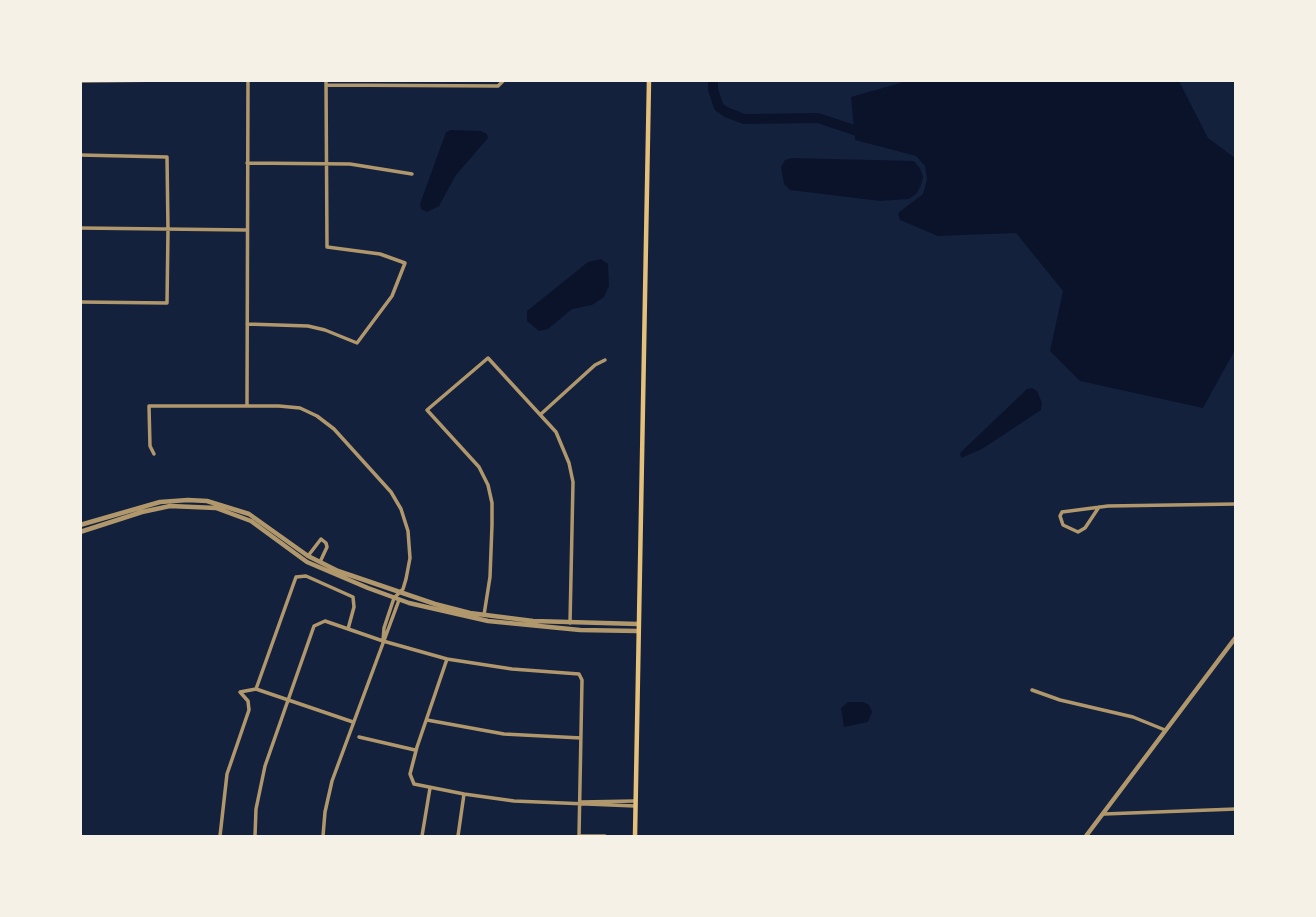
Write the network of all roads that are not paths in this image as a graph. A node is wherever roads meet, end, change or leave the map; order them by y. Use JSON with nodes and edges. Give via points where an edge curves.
{"nodes":[{"id":1,"x":169,"y":80,"type":"edge"},
{"id":2,"x":248,"y":80,"type":"edge"},
{"id":3,"x":649,"y":80,"type":"edge"},
{"id":4,"x":80,"y":81,"type":"edge"},
{"id":5,"x":503,"y":82,"type":"edge"},
{"id":6,"x":326,"y":83,"type":"edge"},
{"id":7,"x":80,"y":155,"type":"edge"},
{"id":8,"x":247,"y":163,"type":"junction"},
{"id":9,"x":326,"y":164,"type":"junction"},
{"id":10,"x":412,"y":174,"type":"dead end"},
{"id":11,"x":80,"y":228,"type":"edge"},
{"id":12,"x":168,"y":230,"type":"junction"},
{"id":13,"x":247,"y":230,"type":"junction"},
{"id":14,"x":80,"y":302,"type":"edge"},
{"id":15,"x":247,"y":324,"type":"junction"},
{"id":16,"x":605,"y":360,"type":"dead end"},
{"id":17,"x":247,"y":406,"type":"junction"},
{"id":18,"x":541,"y":414,"type":"junction"},
{"id":19,"x":154,"y":454,"type":"dead end"},
{"id":20,"x":1236,"y":504,"type":"edge"},
{"id":21,"x":1099,"y":507,"type":"junction"},
{"id":22,"x":80,"y":525,"type":"edge"},
{"id":23,"x":80,"y":532,"type":"edge"},
{"id":24,"x":307,"y":559,"type":"junction"},
{"id":25,"x":319,"y":564,"type":"junction"},
{"id":26,"x":398,"y":597,"type":"junction"},
{"id":27,"x":483,"y":618,"type":"junction"},
{"id":28,"x":570,"y":623,"type":"junction"},
{"id":29,"x":638,"y":624,"type":"junction"},
{"id":30,"x":348,"y":629,"type":"junction"},
{"id":31,"x":638,"y":631,"type":"junction"},
{"id":32,"x":1236,"y":637,"type":"edge"},
{"id":33,"x":383,"y":641,"type":"junction"},
{"id":34,"x":447,"y":659,"type":"junction"},
{"id":35,"x":256,"y":689,"type":"junction"},
{"id":36,"x":1031,"y":690,"type":"dead end"},
{"id":37,"x":289,"y":700,"type":"junction"},
{"id":38,"x":426,"y":720,"type":"junction"},
{"id":39,"x":353,"y":722,"type":"junction"},
{"id":40,"x":1167,"y":731,"type":"junction"},
{"id":41,"x":359,"y":737,"type":"dead end"},
{"id":42,"x":581,"y":738,"type":"junction"},
{"id":43,"x":416,"y":750,"type":"junction"},
{"id":44,"x":430,"y":788,"type":"junction"},
{"id":45,"x":464,"y":794,"type":"junction"},
{"id":46,"x":579,"y":803,"type":"junction"},
{"id":47,"x":635,"y":803,"type":"junction"},
{"id":48,"x":1236,"y":809,"type":"edge"},
{"id":49,"x":1104,"y":814,"type":"junction"},
{"id":50,"x":220,"y":836,"type":"edge"},
{"id":51,"x":255,"y":836,"type":"edge"},
{"id":52,"x":323,"y":836,"type":"edge"},
{"id":53,"x":422,"y":836,"type":"edge"},
{"id":54,"x":457,"y":836,"type":"edge"},
{"id":55,"x":579,"y":836,"type":"edge"},
{"id":56,"x":605,"y":836,"type":"edge"},
{"id":57,"x":635,"y":836,"type":"edge"},
{"id":58,"x":1086,"y":836,"type":"edge"}],
"edges":[{"from":1,"to":4,"type":"street"},
{"from":2,"to":8,"type":"street"},
{"from":3,"to":29,"type":"main road"},
{"from":5,"to":6,"type":"street","via":[[499,86]]},
{"from":6,"to":9,"type":"street"},
{"from":7,"to":12,"type":"street","via":[[167,157]]},
{"from":8,"to":9,"type":"street"},
{"from":8,"to":13,"type":"street"},
{"from":9,"to":10,"type":"street"},
{"from":9,"to":15,"type":"street","via":[[327,247],[368,251],[405,262],[392,296],[357,342],[308,326]]},
{"from":11,"to":12,"type":"street"},
{"from":12,"to":13,"type":"street"},
{"from":12,"to":14,"type":"street","via":[[167,303]]},
{"from":13,"to":15,"type":"street"},
{"from":15,"to":17,"type":"street"},
{"from":16,"to":18,"type":"street"},
{"from":17,"to":19,"type":"street","via":[[149,406]]},
{"from":17,"to":26,"type":"street","via":[[300,408],[317,416],[391,492],[408,531],[410,558]]},
{"from":18,"to":27,"type":"street","via":[[488,358],[427,410],[480,467],[488,485],[492,525]]},
{"from":18,"to":28,"type":"street","via":[[559,440],[573,482]]},
{"from":20,"to":21,"type":"street"},
{"from":21,"to":21,"type":"street","via":[[1078,532],[1063,525],[1062,512]]},
{"from":22,"to":24,"type":"street","via":[[160,502],[207,501],[249,514]]},
{"from":23,"to":24,"type":"street","via":[[156,508],[200,506],[251,521]]},
{"from":24,"to":25,"type":"street"},
{"from":24,"to":25,"type":"street","via":[[321,539],[327,548]]},
{"from":25,"to":26,"type":"street"},
{"from":26,"to":27,"type":"street"},
{"from":26,"to":33,"type":"street"},
{"from":27,"to":28,"type":"street"},
{"from":27,"to":31,"type":"street","via":[[580,630]]},
{"from":28,"to":29,"type":"street"},
{"from":29,"to":31,"type":"main road"},
{"from":30,"to":33,"type":"street"},
{"from":30,"to":35,"type":"street","via":[[353,597],[299,575]]},
{"from":30,"to":37,"type":"street","via":[[325,621],[314,626]]},
{"from":31,"to":47,"type":"main road"},
{"from":32,"to":40,"type":"street"},
{"from":33,"to":34,"type":"street"},
{"from":33,"to":39,"type":"street"},
{"from":34,"to":38,"type":"street"},
{"from":34,"to":42,"type":"street","via":[[579,674]]},
{"from":35,"to":37,"type":"street"},
{"from":35,"to":50,"type":"street","via":[[240,692],[249,710],[227,775]]},
{"from":36,"to":40,"type":"street","via":[[1133,717]]},
{"from":37,"to":39,"type":"street"},
{"from":37,"to":51,"type":"street","via":[[261,780]]},
{"from":38,"to":42,"type":"street","via":[[504,734]]},
{"from":38,"to":43,"type":"street"},
{"from":39,"to":52,"type":"street","via":[[332,780]]},
{"from":40,"to":49,"type":"street"},
{"from":41,"to":43,"type":"street"},
{"from":42,"to":46,"type":"street"},
{"from":43,"to":44,"type":"street","via":[[411,781]]},
{"from":44,"to":45,"type":"street"},
{"from":44,"to":53,"type":"street"},
{"from":45,"to":46,"type":"street"},
{"from":45,"to":54,"type":"street"},
{"from":46,"to":47,"type":"street"},
{"from":46,"to":55,"type":"street"},
{"from":47,"to":57,"type":"main road"},
{"from":48,"to":49,"type":"street"},
{"from":49,"to":58,"type":"street"},
{"from":55,"to":56,"type":"street"}]}
